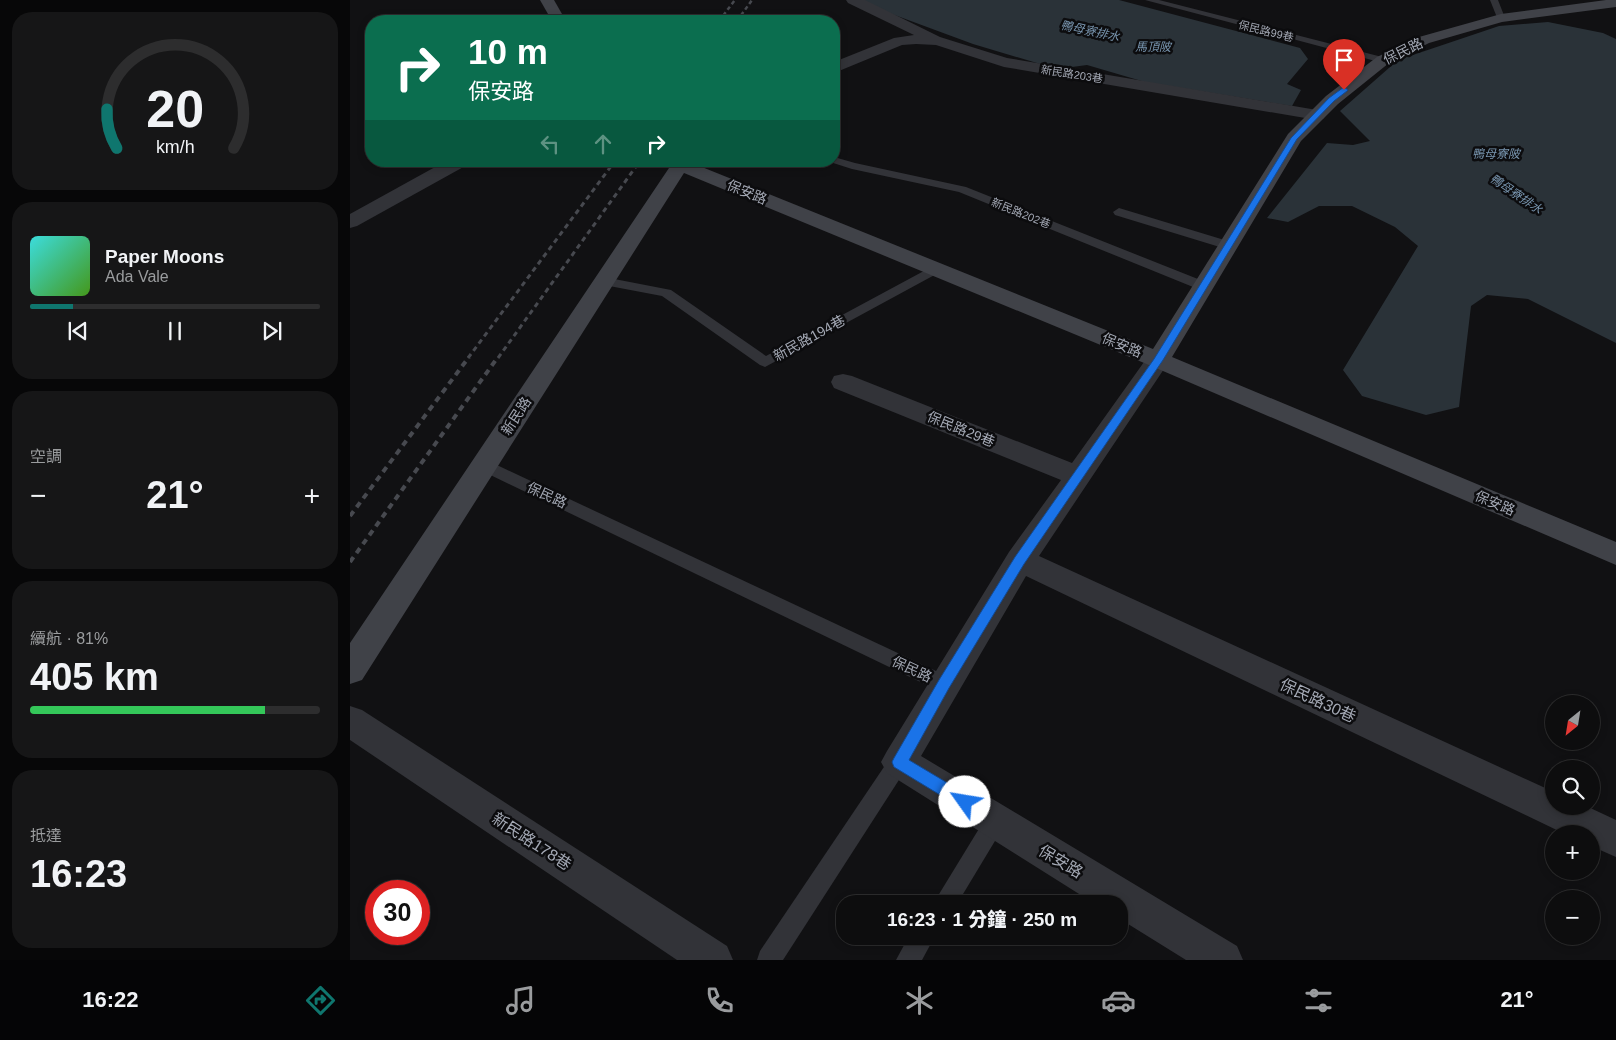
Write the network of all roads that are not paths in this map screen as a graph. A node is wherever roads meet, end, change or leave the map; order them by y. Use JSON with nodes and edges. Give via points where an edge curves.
{"nodes":[{"id":1,"x":548,"y":0,"type":"edge"},
{"id":2,"x":854,"y":0,"type":"edge"},
{"id":3,"x":1149,"y":0,"type":"edge"},
{"id":4,"x":1494,"y":0,"type":"edge"},
{"id":5,"x":1616,"y":3,"type":"edge"},
{"id":6,"x":556,"y":15,"type":"edge"},
{"id":7,"x":1501,"y":18,"type":"junction"},
{"id":8,"x":938,"y":41,"type":"junction"},
{"id":9,"x":1383,"y":60,"type":"junction"},
{"id":10,"x":840,"y":66,"type":"edge"},
{"id":11,"x":1317,"y":115,"type":"junction"},
{"id":12,"x":840,"y":162,"type":"edge"},
{"id":13,"x":449,"y":167,"type":"edge"},
{"id":14,"x":676,"y":167,"type":"edge"},
{"id":15,"x":689,"y":167,"type":"edge"},
{"id":16,"x":1119,"y":212,"type":"dead end"},
{"id":17,"x":350,"y":222,"type":"edge"},
{"id":18,"x":1227,"y":246,"type":"junction"},
{"id":19,"x":935,"y":269,"type":"junction"},
{"id":20,"x":604,"y":281,"type":"junction"},
{"id":21,"x":1203,"y":286,"type":"junction"},
{"id":22,"x":1158,"y":360,"type":"junction"},
{"id":23,"x":844,"y":382,"type":"dead end"},
{"id":24,"x":484,"y":465,"type":"junction"},
{"id":25,"x":1078,"y":476,"type":"junction"},
{"id":26,"x":1616,"y":554,"type":"edge"},
{"id":27,"x":1020,"y":560,"type":"junction"},
{"id":28,"x":350,"y":670,"type":"edge"},
{"id":29,"x":944,"y":684,"type":"junction"},
{"id":30,"x":350,"y":721,"type":"edge"},
{"id":31,"x":899,"y":762,"type":"junction"},
{"id":32,"x":996,"y":821,"type":"junction"},
{"id":33,"x":1616,"y":839,"type":"edge"},
{"id":34,"x":950,"y":895,"type":"edge"},
{"id":35,"x":917,"y":945,"type":"edge"},
{"id":36,"x":713,"y":960,"type":"edge"},
{"id":37,"x":769,"y":960,"type":"edge"},
{"id":38,"x":908,"y":960,"type":"edge"},
{"id":39,"x":1223,"y":960,"type":"edge"}],
"edges":[{"from":1,"to":6,"type":"street"},
{"from":2,"to":8,"type":"street"},
{"from":3,"to":9,"type":"lane","name":"保民路99巷"},
{"from":4,"to":7,"type":"lane"},
{"from":5,"to":7,"type":"street","name":"保民路"},
{"from":7,"to":9,"type":"street","name":"保民路","via":[[1424,40]]},
{"from":8,"to":10,"type":"street","name":"新民路203巷","via":[[899,41]]},
{"from":8,"to":11,"type":"street","name":"新民路203巷","via":[[1004,62]]},
{"from":9,"to":11,"type":"street","name":"保民路"},
{"from":11,"to":18,"type":"street","name":"保民路","via":[[1294,138]]},
{"from":12,"to":21,"type":"lane","name":"新民路202巷","via":[[962,189]]},
{"from":13,"to":17,"type":"street"},
{"from":14,"to":20,"type":"street","name":"新民路"},
{"from":15,"to":19,"type":"street","name":"保安路"},
{"from":16,"to":18,"type":"lane"},
{"from":18,"to":21,"type":"street","name":"保民路"},
{"from":19,"to":20,"type":"lane","name":"新民路194巷","via":[[765,362],[666,293]]},
{"from":19,"to":22,"type":"street","name":"保安路"},
{"from":20,"to":24,"type":"street","name":"新民路"},
{"from":21,"to":22,"type":"street","name":"保民路"},
{"from":22,"to":25,"type":"street","name":"保民路"},
{"from":22,"to":26,"type":"street","name":"保安路"},
{"from":23,"to":25,"type":"street","name":"保民路29巷"},
{"from":24,"to":28,"type":"street","name":"新民路"},
{"from":24,"to":29,"type":"lane","name":"保民路"},
{"from":25,"to":27,"type":"street","name":"保民路"},
{"from":27,"to":29,"type":"street","name":"保民路"},
{"from":27,"to":33,"type":"street","name":"保民路30巷"},
{"from":29,"to":31,"type":"street"},
{"from":30,"to":36,"type":"street","name":"新民路178巷"},
{"from":31,"to":32,"type":"street","name":"保安路"},
{"from":31,"to":37,"type":"lane"},
{"from":32,"to":34,"type":"lane"},
{"from":32,"to":39,"type":"street","name":"保安路"},
{"from":35,"to":38,"type":"lane"}]}
